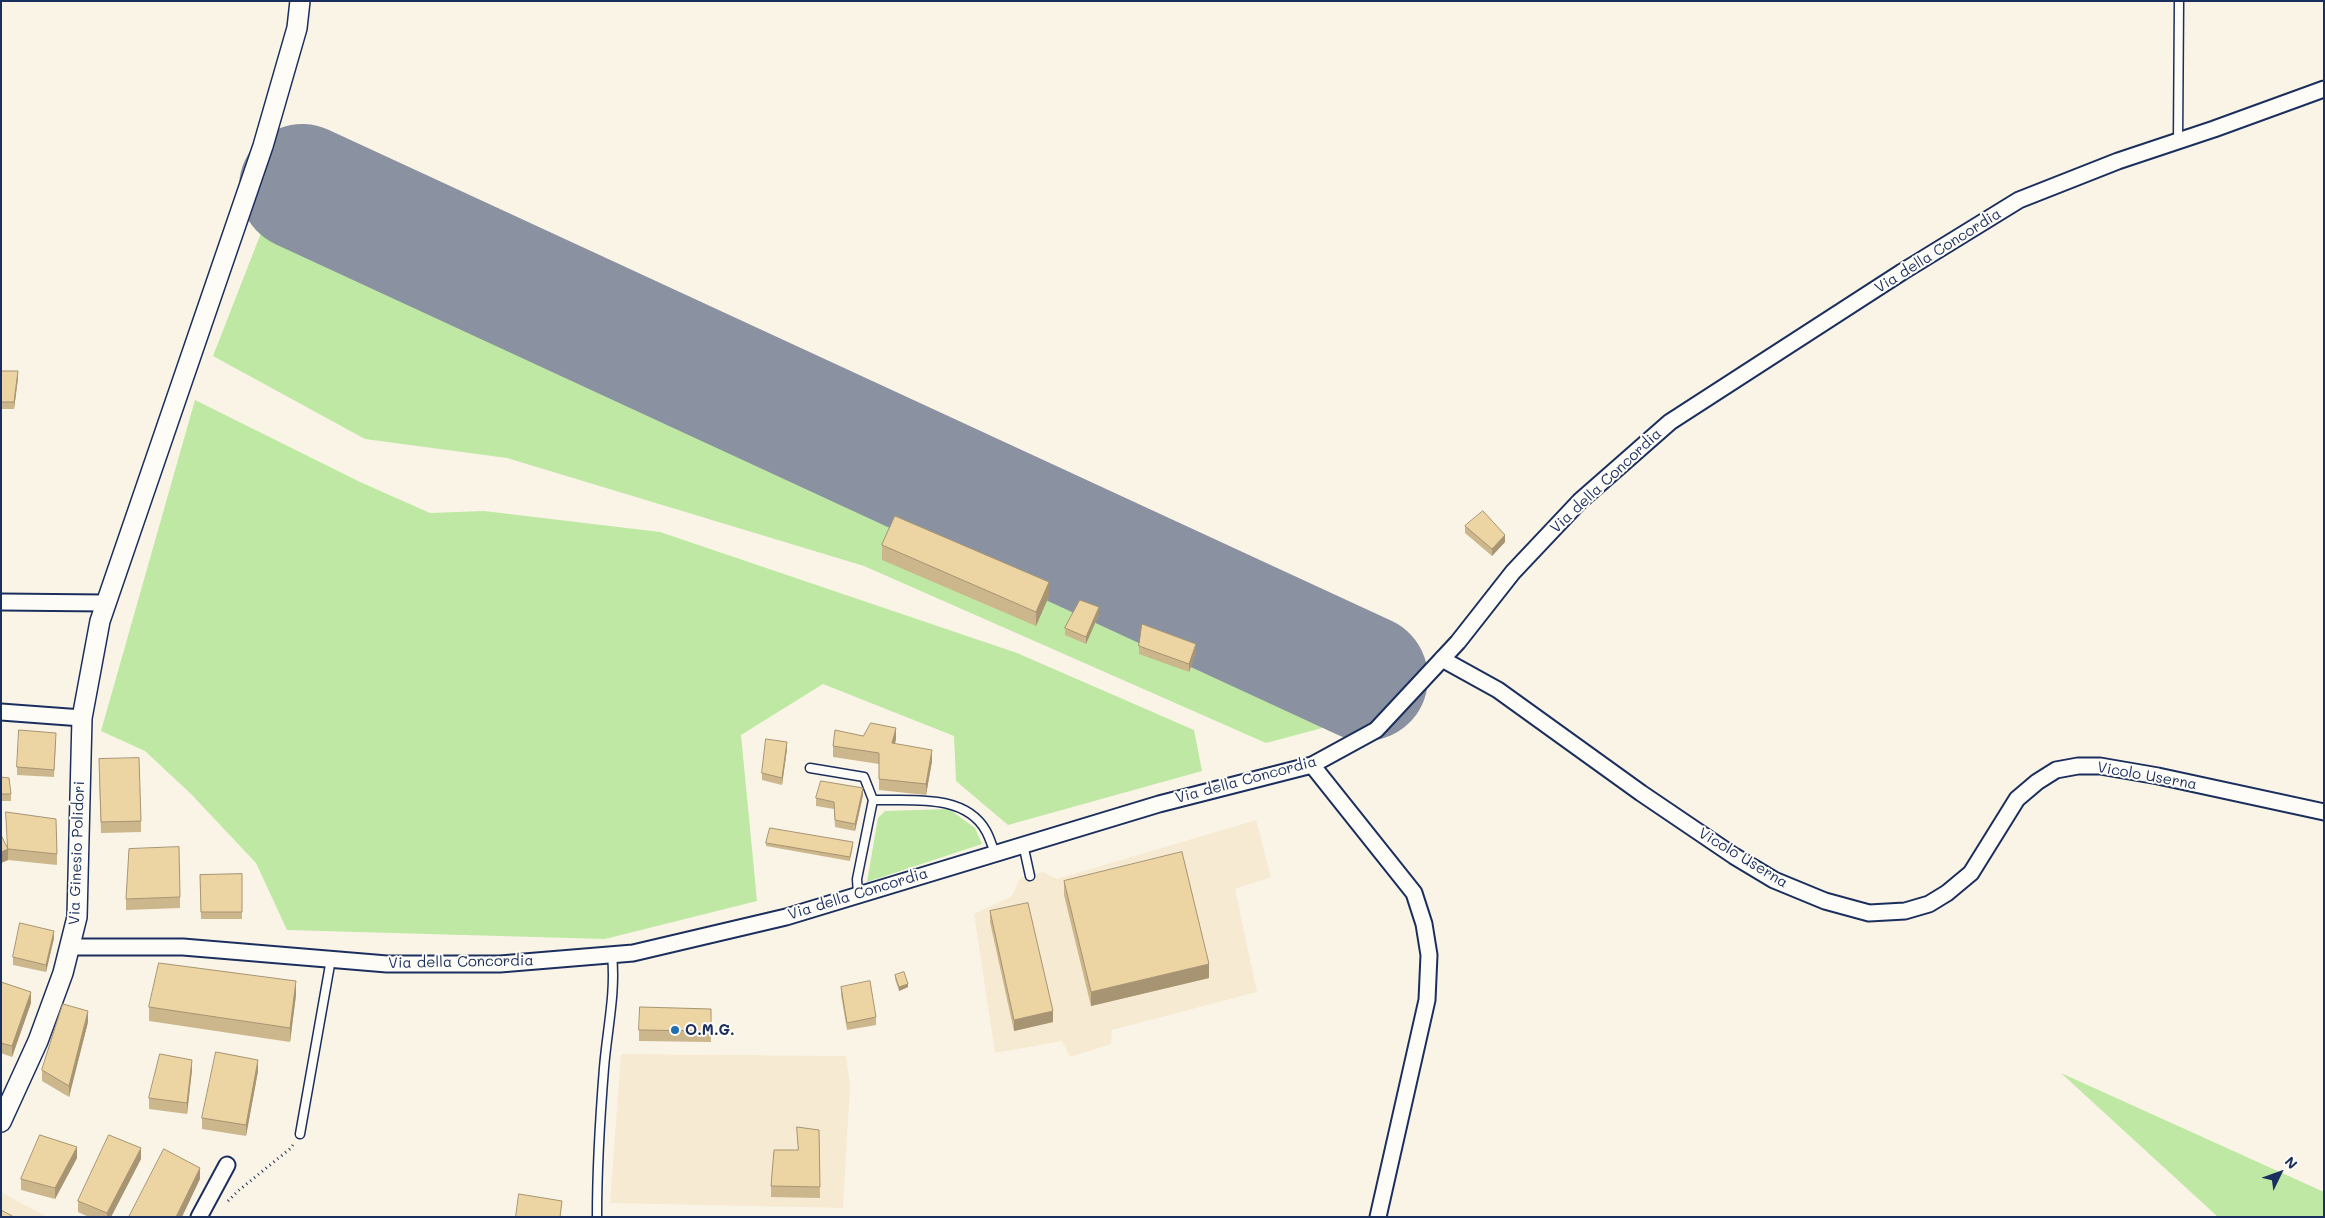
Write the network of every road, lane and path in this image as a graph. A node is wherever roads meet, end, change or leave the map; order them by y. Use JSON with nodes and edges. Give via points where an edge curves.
{"nodes":[{"id":1,"x":300,"y":1,"type":"edge"},
{"id":2,"x":2179,"y":1,"type":"edge"},
{"id":3,"x":2324,"y":89,"type":"edge"},
{"id":4,"x":2178,"y":141,"type":"junction"},
{"id":5,"x":1,"y":602,"type":"edge"},
{"id":6,"x":105,"y":602,"type":"junction"},
{"id":7,"x":1442,"y":659,"type":"junction"},
{"id":8,"x":1,"y":712,"type":"edge"},
{"id":9,"x":82,"y":718,"type":"junction"},
{"id":10,"x":1312,"y":765,"type":"junction"},
{"id":11,"x":810,"y":768,"type":"dead end"},
{"id":12,"x":874,"y":800,"type":"junction"},
{"id":13,"x":2324,"y":812,"type":"edge"},
{"id":14,"x":1023,"y":844,"type":"junction"},
{"id":15,"x":995,"y":853,"type":"junction"},
{"id":16,"x":1030,"y":876,"type":"dead end"},
{"id":17,"x":858,"y":895,"type":"junction"},
{"id":18,"x":71,"y":947,"type":"junction"},
{"id":19,"x":612,"y":955,"type":"junction"},
{"id":20,"x":331,"y":959,"type":"junction"},
{"id":21,"x":1,"y":1122,"type":"edge"},
{"id":22,"x":300,"y":1134,"type":"joint"},
{"id":23,"x":227,"y":1165,"type":"dead end"},
{"id":24,"x":226,"y":1204,"type":"dead end"},
{"id":25,"x":199,"y":1217,"type":"edge"},
{"id":26,"x":597,"y":1217,"type":"edge"},
{"id":27,"x":1378,"y":1217,"type":"edge"}],
"edges":[{"from":1,"to":6,"type":"street","name":"Via Ginesio Polidori","via":[[296,28],[263,146]]},
{"from":2,"to":4,"type":"lane"},
{"from":3,"to":4,"type":"street","name":"Via della Concordia"},
{"from":4,"to":7,"type":"street","name":"Via della Concordia","via":[[2019,200],[1670,422],[1580,501],[1513,572]]},
{"from":5,"to":6,"type":"street"},
{"from":6,"to":9,"type":"street","name":"Via Ginesio Polidori"},
{"from":7,"to":10,"type":"street","name":"Via della Concordia","via":[[1376,730]]},
{"from":7,"to":13,"type":"street","name":"Vicolo Userna","via":[[1498,690],[1641,793],[1774,880],[1826,901],[1869,913],[1905,911],[1929,904],[1947,893],[1971,873],[2017,799],[2056,770],[2100,766]]},
{"from":8,"to":9,"type":"street"},
{"from":9,"to":18,"type":"street","name":"Via Ginesio Polidori","via":[[77,917]]},
{"from":10,"to":14,"type":"street","name":"Via della Concordia"},
{"from":10,"to":27,"type":"street","via":[[1414,893],[1429,955],[1427,1000]]},
{"from":11,"to":12,"type":"lane","via":[[864,778]]},
{"from":12,"to":15,"type":"lane","via":[[952,803],[971,814],[986,830]]},
{"from":12,"to":17,"type":"lane","via":[[858,879]]},
{"from":14,"to":15,"type":"street","name":"Via della Concordia"},
{"from":14,"to":16,"type":"lane"},
{"from":15,"to":17,"type":"street","name":"Via della Concordia"},
{"from":17,"to":19,"type":"street","name":"Via della Concordia","via":[[786,917],[633,953]]},
{"from":18,"to":20,"type":"street","name":"Via della Concordia","via":[[183,947]]},
{"from":18,"to":21,"type":"street","name":"Via Ginesio Polidori","via":[[38,1041]]},
{"from":19,"to":20,"type":"street","name":"Via della Concordia","via":[[500,964],[387,964]]},
{"from":19,"to":26,"type":"lane","via":[[614,975],[597,1162]]},
{"from":20,"to":22,"type":"lane"},
{"from":22,"to":24,"type":"path","via":[[291,1148]]},
{"from":23,"to":25,"type":"street"}]}
